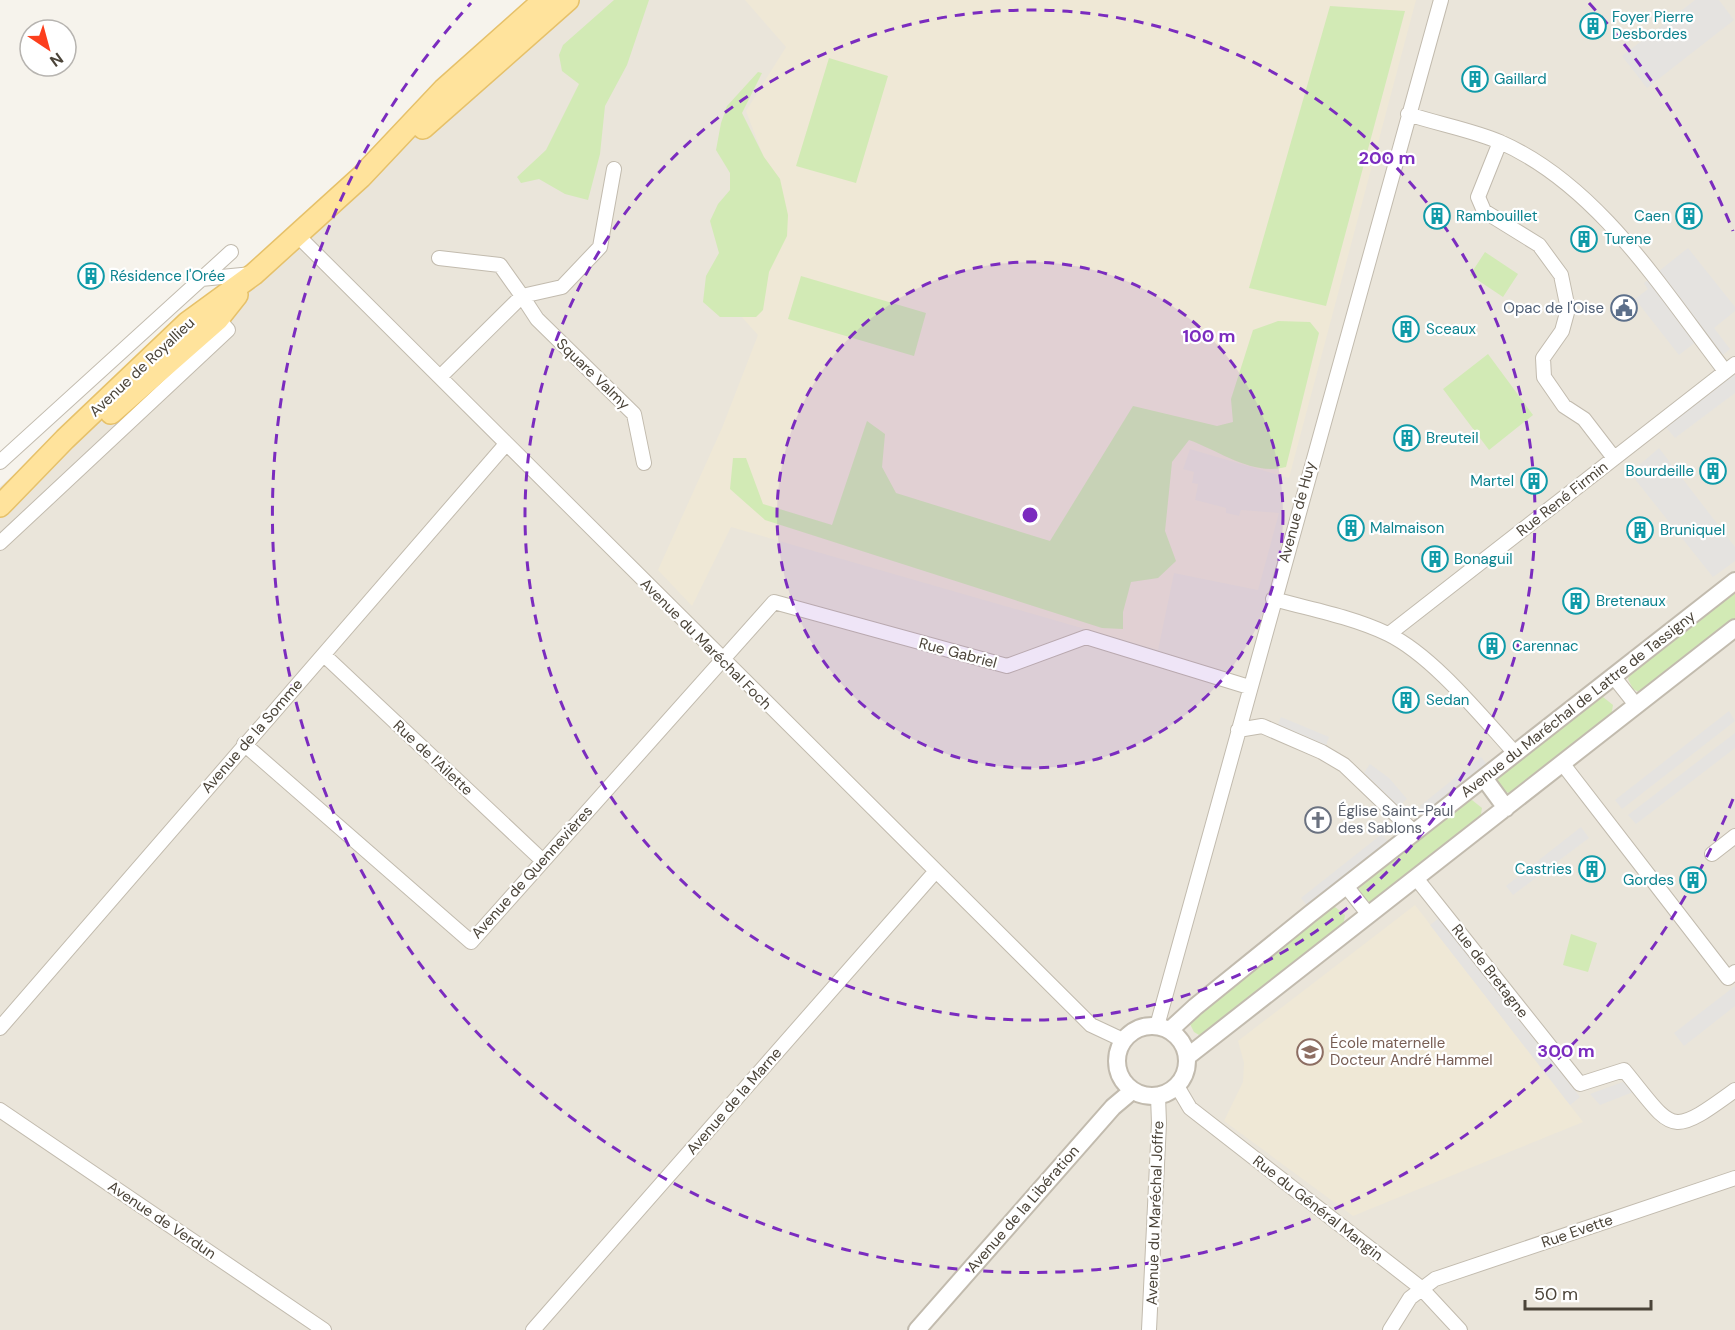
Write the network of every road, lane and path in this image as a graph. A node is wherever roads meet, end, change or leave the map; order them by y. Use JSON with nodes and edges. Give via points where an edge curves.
{"nodes":[{"id":1,"x":544,"y":0,"type":"edge"},
{"id":2,"x":568,"y":0,"type":"edge"},
{"id":3,"x":1441,"y":0,"type":"edge"},
{"id":4,"x":1408,"y":114,"type":"junction"},
{"id":5,"x":1500,"y":142,"type":"junction"},
{"id":6,"x":614,"y":169,"type":"dead end"},
{"id":7,"x":361,"y":177,"type":"junction"},
{"id":8,"x":297,"y":236,"type":"junction"},
{"id":9,"x":231,"y":252,"type":"dead end"},
{"id":10,"x":439,"y":258,"type":"dead end"},
{"id":11,"x":254,"y":274,"type":"junction"},
{"id":12,"x":201,"y":279,"type":"junction"},
{"id":13,"x":522,"y":296,"type":"junction"},
{"id":14,"x":218,"y":319,"type":"junction"},
{"id":15,"x":1730,"y":368,"type":"edge"},
{"id":16,"x":441,"y":376,"type":"junction"},
{"id":17,"x":506,"y":444,"type":"junction"},
{"id":18,"x":1614,"y":458,"type":"junction"},
{"id":19,"x":0,"y":462,"type":"edge"},
{"id":20,"x":644,"y":463,"type":"dead end"},
{"id":21,"x":0,"y":506,"type":"edge"},
{"id":22,"x":0,"y":512,"type":"edge"},
{"id":23,"x":0,"y":543,"type":"edge"},
{"id":24,"x":1735,"y":581,"type":"edge"},
{"id":25,"x":1273,"y":599,"type":"junction"},
{"id":26,"x":1735,"y":628,"type":"edge"},
{"id":27,"x":1389,"y":634,"type":"junction"},
{"id":28,"x":324,"y":655,"type":"junction"},
{"id":29,"x":722,"y":660,"type":"junction"},
{"id":30,"x":1613,"y":676,"type":"junction"},
{"id":31,"x":1249,"y":687,"type":"junction"},
{"id":32,"x":1636,"y":705,"type":"junction"},
{"id":33,"x":1238,"y":730,"type":"junction"},
{"id":34,"x":244,"y":744,"type":"junction"},
{"id":35,"x":1515,"y":753,"type":"junction"},
{"id":36,"x":1562,"y":763,"type":"junction"},
{"id":37,"x":1484,"y":778,"type":"junction"},
{"id":38,"x":1506,"y":808,"type":"junction"},
{"id":39,"x":1414,"y":832,"type":"junction"},
{"id":40,"x":1735,"y":836,"type":"edge"},
{"id":41,"x":1712,"y":854,"type":"dead end"},
{"id":42,"x":543,"y":861,"type":"junction"},
{"id":43,"x":935,"y":872,"type":"junction"},
{"id":44,"x":1416,"y":878,"type":"junction"},
{"id":45,"x":1346,"y":886,"type":"junction"},
{"id":46,"x":1369,"y":915,"type":"junction"},
{"id":47,"x":1735,"y":972,"type":"edge"},
{"id":48,"x":0,"y":1028,"type":"edge"},
{"id":49,"x":1163,"y":1028,"type":"junction"},
{"id":50,"x":1123,"y":1040,"type":"junction"},
{"id":51,"x":1187,"y":1057,"type":"junction"},
{"id":52,"x":1177,"y":1086,"type":"junction"},
{"id":53,"x":1132,"y":1090,"type":"junction"},
{"id":54,"x":1735,"y":1090,"type":"edge"},
{"id":55,"x":1158,"y":1096,"type":"junction"},
{"id":56,"x":0,"y":1110,"type":"edge"},
{"id":57,"x":1735,"y":1178,"type":"edge"},
{"id":58,"x":1421,"y":1288,"type":"junction"},
{"id":59,"x":324,"y":1330,"type":"edge"},
{"id":60,"x":533,"y":1330,"type":"edge"},
{"id":61,"x":917,"y":1330,"type":"edge"},
{"id":62,"x":1149,"y":1330,"type":"edge"},
{"id":63,"x":1390,"y":1330,"type":"edge"},
{"id":64,"x":1460,"y":1330,"type":"edge"}],
"edges":[{"from":1,"to":7,"type":"main road","via":[[444,89]]},
{"from":2,"to":7,"type":"main road","via":[[397,151]]},
{"from":3,"to":4,"type":"street","name":"Avenue de Huy"},
{"from":4,"to":5,"type":"street"},
{"from":4,"to":25,"type":"street","name":"Avenue de Huy"},
{"from":5,"to":15,"type":"street","via":[[1558,176],[1603,214]]},
{"from":5,"to":18,"type":"street","via":[[1478,197],[1484,211],[1539,245],[1561,275],[1568,309],[1562,331],[1543,358],[1544,377],[1564,406],[1584,419]]},
{"from":6,"to":13,"type":"street","via":[[600,247],[562,287]]},
{"from":7,"to":8,"type":"main road"},
{"from":8,"to":11,"type":"main road"},
{"from":8,"to":16,"type":"street","name":"Avenue du Maréchal Foch"},
{"from":9,"to":12,"type":"street","name":"Avenue de Royallieu"},
{"from":10,"to":13,"type":"street","name":"Square Valmy","via":[[500,265]]},
{"from":11,"to":12,"type":"street"},
{"from":11,"to":14,"type":"main road","name":"Avenue de Royallieu"},
{"from":11,"to":21,"type":"main road","name":"Avenue de Royallieu","via":[[187,323]]},
{"from":12,"to":19,"type":"street","name":"Avenue de Royallieu"},
{"from":13,"to":16,"type":"street"},
{"from":13,"to":20,"type":"street","name":"Square Valmy","via":[[537,320],[634,414]]},
{"from":14,"to":22,"type":"main road","name":"Avenue de Royallieu"},
{"from":14,"to":23,"type":"street","name":"Avenue de Royallieu","via":[[228,330]]},
{"from":15,"to":18,"type":"street","name":"Rue René Firmin"},
{"from":16,"to":17,"type":"street","name":"Avenue du Maréchal Foch"},
{"from":17,"to":28,"type":"street","name":"Avenue de la Somme"},
{"from":17,"to":29,"type":"street","name":"Avenue du Maréchal Foch"},
{"from":18,"to":27,"type":"street","name":"Rue René Firmin"},
{"from":24,"to":30,"type":"street","name":"Avenue du Maréchal de Lattre de Tassigny"},
{"from":25,"to":27,"type":"street"},
{"from":25,"to":31,"type":"street","name":"Avenue de Huy"},
{"from":26,"to":32,"type":"street"},
{"from":27,"to":35,"type":"street","via":[[1456,688]]},
{"from":28,"to":34,"type":"street","name":"Avenue de la Somme"},
{"from":28,"to":42,"type":"street","name":"Rue de l'Ailette"},
{"from":29,"to":31,"type":"street","name":"Rue Gabriel","via":[[774,602],[1007,666],[1086,638]]},
{"from":29,"to":42,"type":"street","name":"Avenue de Quennevières"},
{"from":29,"to":43,"type":"street","name":"Avenue du Maréchal Foch"},
{"from":30,"to":32,"type":"street"},
{"from":30,"to":35,"type":"street","name":"Avenue du Maréchal de Lattre de Tassigny"},
{"from":31,"to":33,"type":"street","name":"Avenue de Huy"},
{"from":32,"to":36,"type":"street"},
{"from":33,"to":39,"type":"street","via":[[1262,726],[1322,752],[1344,765]]},
{"from":33,"to":49,"type":"street","name":"Avenue de Huy"},
{"from":34,"to":42,"type":"street","name":"Avenue de Quennevières","via":[[471,942]]},
{"from":34,"to":48,"type":"street","name":"Avenue de la Somme"},
{"from":35,"to":37,"type":"street","name":"Avenue du Maréchal de Lattre de Tassigny"},
{"from":36,"to":38,"type":"street"},
{"from":36,"to":47,"type":"street","via":[[1728,978]]},
{"from":37,"to":38,"type":"street"},
{"from":37,"to":39,"type":"street","name":"Avenue du Maréchal de Lattre de Tassigny"},
{"from":38,"to":44,"type":"street"},
{"from":39,"to":45,"type":"street","name":"Avenue du Maréchal de Lattre de Tassigny"},
{"from":40,"to":41,"type":"street"},
{"from":43,"to":50,"type":"street","name":"Avenue du Maréchal Foch","via":[[1090,1025]]},
{"from":43,"to":60,"type":"street","name":"Avenue de la Marne"},
{"from":44,"to":46,"type":"street"},
{"from":44,"to":54,"type":"street","name":"Rue de Bretagne","via":[[1580,1084],[1624,1071],[1665,1120],[1680,1123],[1695,1119]]},
{"from":45,"to":46,"type":"street"},
{"from":45,"to":49,"type":"street","name":"Avenue du Maréchal de Lattre de Tassigny"},
{"from":46,"to":51,"type":"street"},
{"from":49,"to":50,"type":"street","via":[[1132,1031]]},
{"from":49,"to":51,"type":"street","via":[[1182,1042]]},
{"from":50,"to":53,"type":"street","via":[[1117,1053],[1117,1067]]},
{"from":51,"to":52,"type":"street","via":[[1186,1070]]},
{"from":52,"to":55,"type":"street"},
{"from":52,"to":58,"type":"street","name":"Rue du Général Mangin","via":[[1190,1108]]},
{"from":53,"to":55,"type":"street"},
{"from":53,"to":61,"type":"street","name":"Avenue de la Libération"},
{"from":55,"to":62,"type":"street","name":"Avenue du Maréchal Joffre"},
{"from":56,"to":59,"type":"street","name":"Avenue de Verdun"},
{"from":57,"to":58,"type":"street","name":"Rue Evette","via":[[1435,1279]]},
{"from":58,"to":63,"type":"street"},
{"from":58,"to":64,"type":"street","name":"Rue du Général Mangin"}]}
